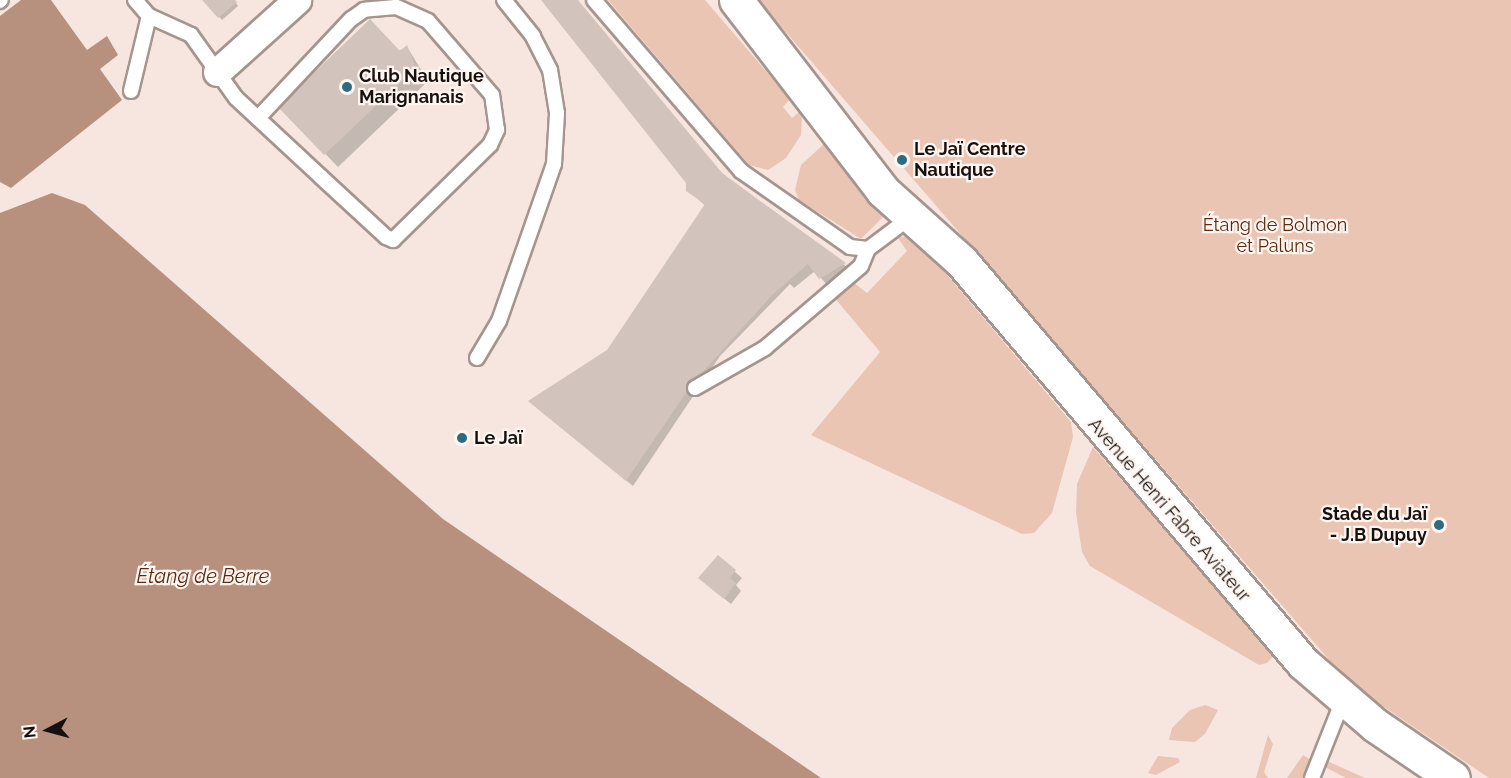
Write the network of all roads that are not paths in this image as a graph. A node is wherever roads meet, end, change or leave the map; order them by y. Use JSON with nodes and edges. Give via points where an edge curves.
{"nodes":[{"id":1,"x":135,"y":0,"type":"edge"},
{"id":2,"x":297,"y":0,"type":"edge"},
{"id":3,"x":504,"y":0,"type":"edge"},
{"id":4,"x":594,"y":0,"type":"edge"},
{"id":5,"x":736,"y":0,"type":"edge"},
{"id":6,"x":149,"y":16,"type":"junction"},
{"id":7,"x":218,"y":72,"type":"junction"},
{"id":8,"x":130,"y":91,"type":"dead end"},
{"id":9,"x":258,"y":118,"type":"junction"},
{"id":10,"x":912,"y":216,"type":"junction"},
{"id":11,"x":868,"y":249,"type":"junction"},
{"id":12,"x":477,"y":358,"type":"dead end"},
{"id":13,"x":695,"y":388,"type":"dead end"},
{"id":14,"x":1343,"y":700,"type":"junction"},
{"id":15,"x":1312,"y":778,"type":"edge"},
{"id":16,"x":1452,"y":778,"type":"edge"}],
"edges":[{"from":1,"to":6,"type":"lane"},
{"from":2,"to":7,"type":"street"},
{"from":3,"to":12,"type":"lane","via":[[533,36],[550,70],[556,113],[554,164],[499,321]]},
{"from":4,"to":11,"type":"lane","via":[[741,171],[850,247]]},
{"from":5,"to":10,"type":"street","name":"Avenue Henri Fabre Aviateur","via":[[832,119],[883,191]]},
{"from":6,"to":7,"type":"lane","via":[[191,35]]},
{"from":6,"to":8,"type":"lane"},
{"from":7,"to":9,"type":"lane"},
{"from":9,"to":9,"type":"lane","via":[[351,19],[364,10],[396,7],[428,21],[492,95],[497,129],[490,145],[393,240]]},
{"from":10,"to":11,"type":"lane"},
{"from":10,"to":14,"type":"street","name":"Avenue Henri Fabre Aviateur","via":[[962,262],[1249,604]]},
{"from":11,"to":13,"type":"lane","via":[[861,266],[765,348]]},
{"from":14,"to":15,"type":"lane"},
{"from":14,"to":16,"type":"street","name":"Avenue Henri Fabre Aviateur"}]}
